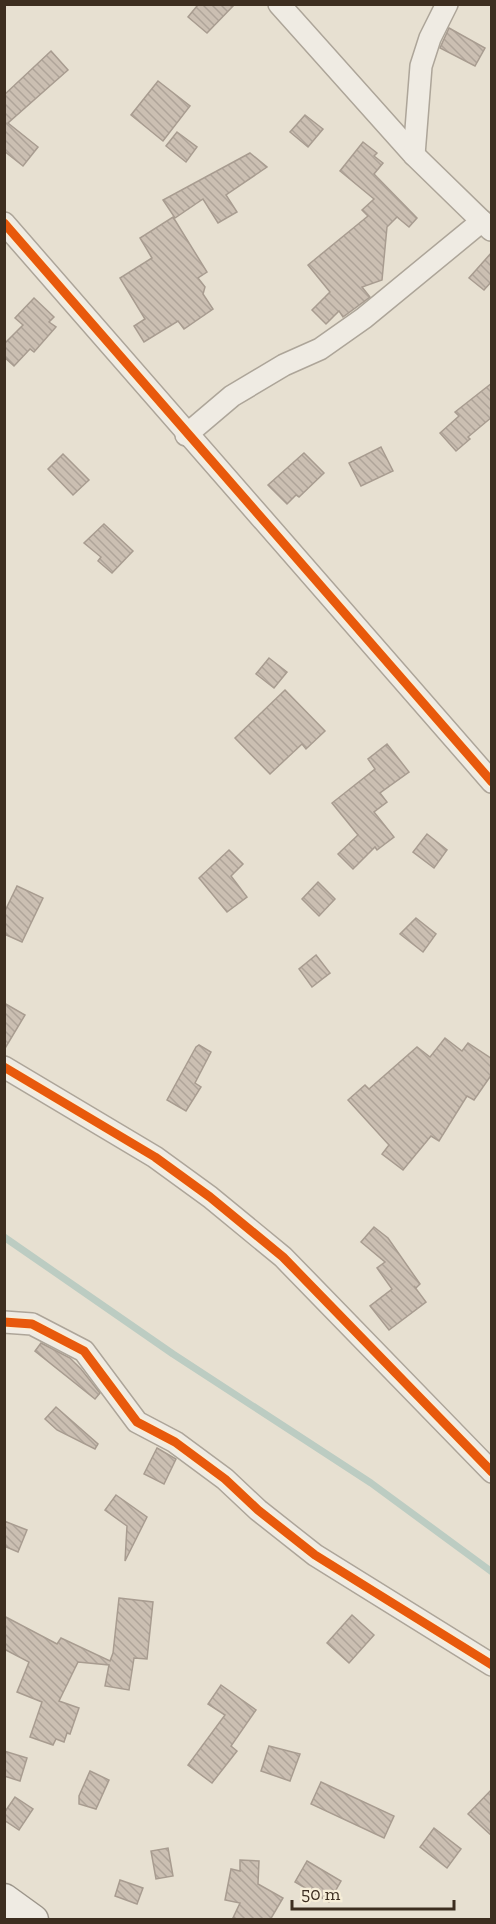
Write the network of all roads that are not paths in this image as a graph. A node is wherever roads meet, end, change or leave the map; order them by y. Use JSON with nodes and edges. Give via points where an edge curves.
{"nodes":[{"id":1,"x":279,"y":4,"type":"edge"},
{"id":2,"x":447,"y":4,"type":"edge"},
{"id":3,"x":414,"y":154,"type":"junction"},
{"id":4,"x":4,"y":223,"type":"edge"},
{"id":5,"x":487,"y":226,"type":"edge"},
{"id":6,"x":186,"y":435,"type":"junction"},
{"id":7,"x":492,"y":782,"type":"edge"},
{"id":8,"x":4,"y":1067,"type":"edge"},
{"id":9,"x":4,"y":1322,"type":"edge"},
{"id":10,"x":492,"y":1472,"type":"edge"},
{"id":11,"x":492,"y":1665,"type":"edge"},
{"id":12,"x":4,"y":1899,"type":"edge"},
{"id":13,"x":33,"y":1920,"type":"edge"}],
"edges":[{"from":1,"to":3,"type":"street"},
{"from":2,"to":3,"type":"street","via":[[421,66]]},
{"from":3,"to":5,"type":"street"},
{"from":4,"to":6,"type":"street"},
{"from":5,"to":6,"type":"street","via":[[320,349],[232,396]]},
{"from":6,"to":7,"type":"street"},
{"from":8,"to":10,"type":"street","via":[[155,1157],[283,1257]]},
{"from":9,"to":11,"type":"street","via":[[32,1324],[84,1351],[137,1422],[175,1442],[225,1479],[315,1555]]},
{"from":12,"to":13,"type":"street"}]}
